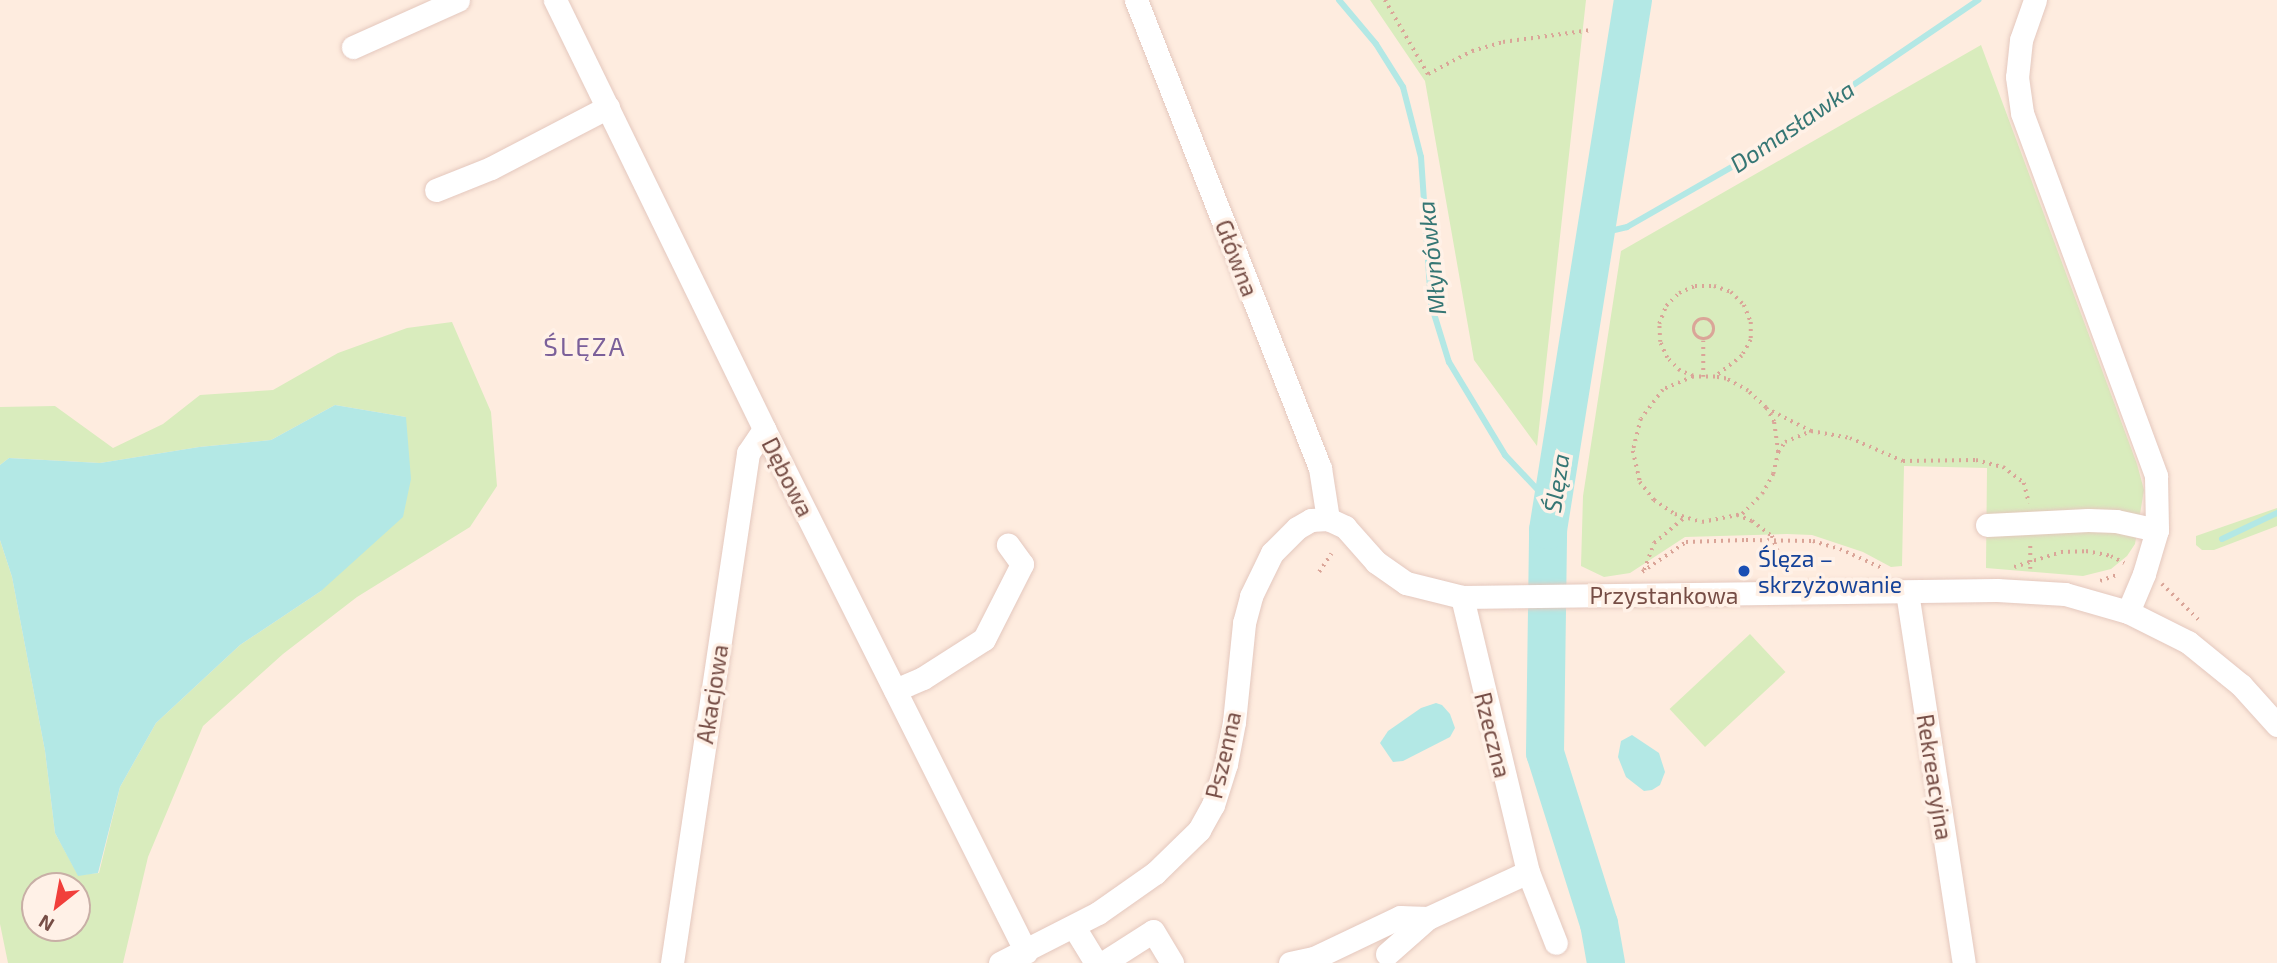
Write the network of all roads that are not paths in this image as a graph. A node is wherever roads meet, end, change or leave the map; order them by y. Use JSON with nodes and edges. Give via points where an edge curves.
{"nodes":[{"id":1,"x":458,"y":0,"type":"edge"},
{"id":2,"x":555,"y":0,"type":"edge"},
{"id":3,"x":1136,"y":0,"type":"edge"},
{"id":4,"x":2035,"y":0,"type":"edge"},
{"id":5,"x":353,"y":47,"type":"dead end"},
{"id":6,"x":608,"y":107,"type":"junction"},
{"id":7,"x":436,"y":190,"type":"dead end"},
{"id":8,"x":764,"y":429,"type":"junction"},
{"id":9,"x":1328,"y":519,"type":"junction"},
{"id":10,"x":1987,"y":525,"type":"dead end"},
{"id":11,"x":2157,"y":530,"type":"junction"},
{"id":12,"x":1008,"y":544,"type":"dead end"},
{"id":13,"x":1907,"y":592,"type":"junction"},
{"id":14,"x":1462,"y":597,"type":"junction"},
{"id":15,"x":2128,"y":612,"type":"junction"},
{"id":16,"x":895,"y":690,"type":"junction"},
{"id":17,"x":2277,"y":725,"type":"edge"},
{"id":18,"x":1528,"y":872,"type":"junction"},
{"id":19,"x":1428,"y":918,"type":"junction"},
{"id":20,"x":1074,"y":927,"type":"junction"},
{"id":21,"x":1556,"y":943,"type":"dead end"},
{"id":22,"x":1026,"y":952,"type":"junction"},
{"id":23,"x":1387,"y":954,"type":"dead end"},
{"id":24,"x":672,"y":963,"type":"edge"},
{"id":25,"x":1000,"y":963,"type":"edge"},
{"id":26,"x":1096,"y":963,"type":"edge"},
{"id":27,"x":1104,"y":963,"type":"edge"},
{"id":28,"x":1172,"y":963,"type":"edge"},
{"id":29,"x":1290,"y":963,"type":"edge"},
{"id":30,"x":1964,"y":963,"type":"edge"}],
"edges":[{"from":1,"to":5,"type":"street"},
{"from":2,"to":6,"type":"street","name":"Dębowa"},
{"from":3,"to":9,"type":"street","name":"Główna","via":[[1320,468]]},
{"from":4,"to":11,"type":"street","via":[[2021,40],[2017,77],[2022,113],[2156,476]]},
{"from":6,"to":7,"type":"street"},
{"from":6,"to":8,"type":"street","name":"Dębowa"},
{"from":8,"to":16,"type":"street","name":"Dębowa"},
{"from":8,"to":24,"type":"street","name":"Akacjowa","via":[[748,453]]},
{"from":9,"to":14,"type":"street","name":"Przystankowa","via":[[1345,527],[1392,575],[1424,589]]},
{"from":9,"to":20,"type":"street","name":"Pszenna","via":[[1303,523],[1283,539],[1264,565],[1251,596],[1226,764],[1199,830],[1155,873]]},
{"from":10,"to":11,"type":"street","via":[[2116,521]]},
{"from":11,"to":15,"type":"street"},
{"from":12,"to":16,"type":"street","via":[[1023,564],[984,639],[923,678]]},
{"from":13,"to":14,"type":"street","name":"Przystankowa"},
{"from":13,"to":15,"type":"street","name":"Przystankowa","via":[[2065,594]]},
{"from":13,"to":30,"type":"street","name":"Rekreacyjna"},
{"from":14,"to":18,"type":"street","name":"Rzeczna"},
{"from":15,"to":17,"type":"street","name":"Przystankowa","via":[[2188,642],[2218,664]]},
{"from":16,"to":22,"type":"street","name":"Dębowa"},
{"from":18,"to":19,"type":"street"},
{"from":18,"to":21,"type":"street","name":"Rzeczna"},
{"from":19,"to":23,"type":"street"},
{"from":19,"to":29,"type":"street","via":[[1400,917],[1314,958]]},
{"from":20,"to":22,"type":"street","name":"Pszenna"},
{"from":20,"to":26,"type":"street"},
{"from":22,"to":25,"type":"street","name":"Pszenna"},
{"from":27,"to":28,"type":"street","via":[[1153,930]]}]}
